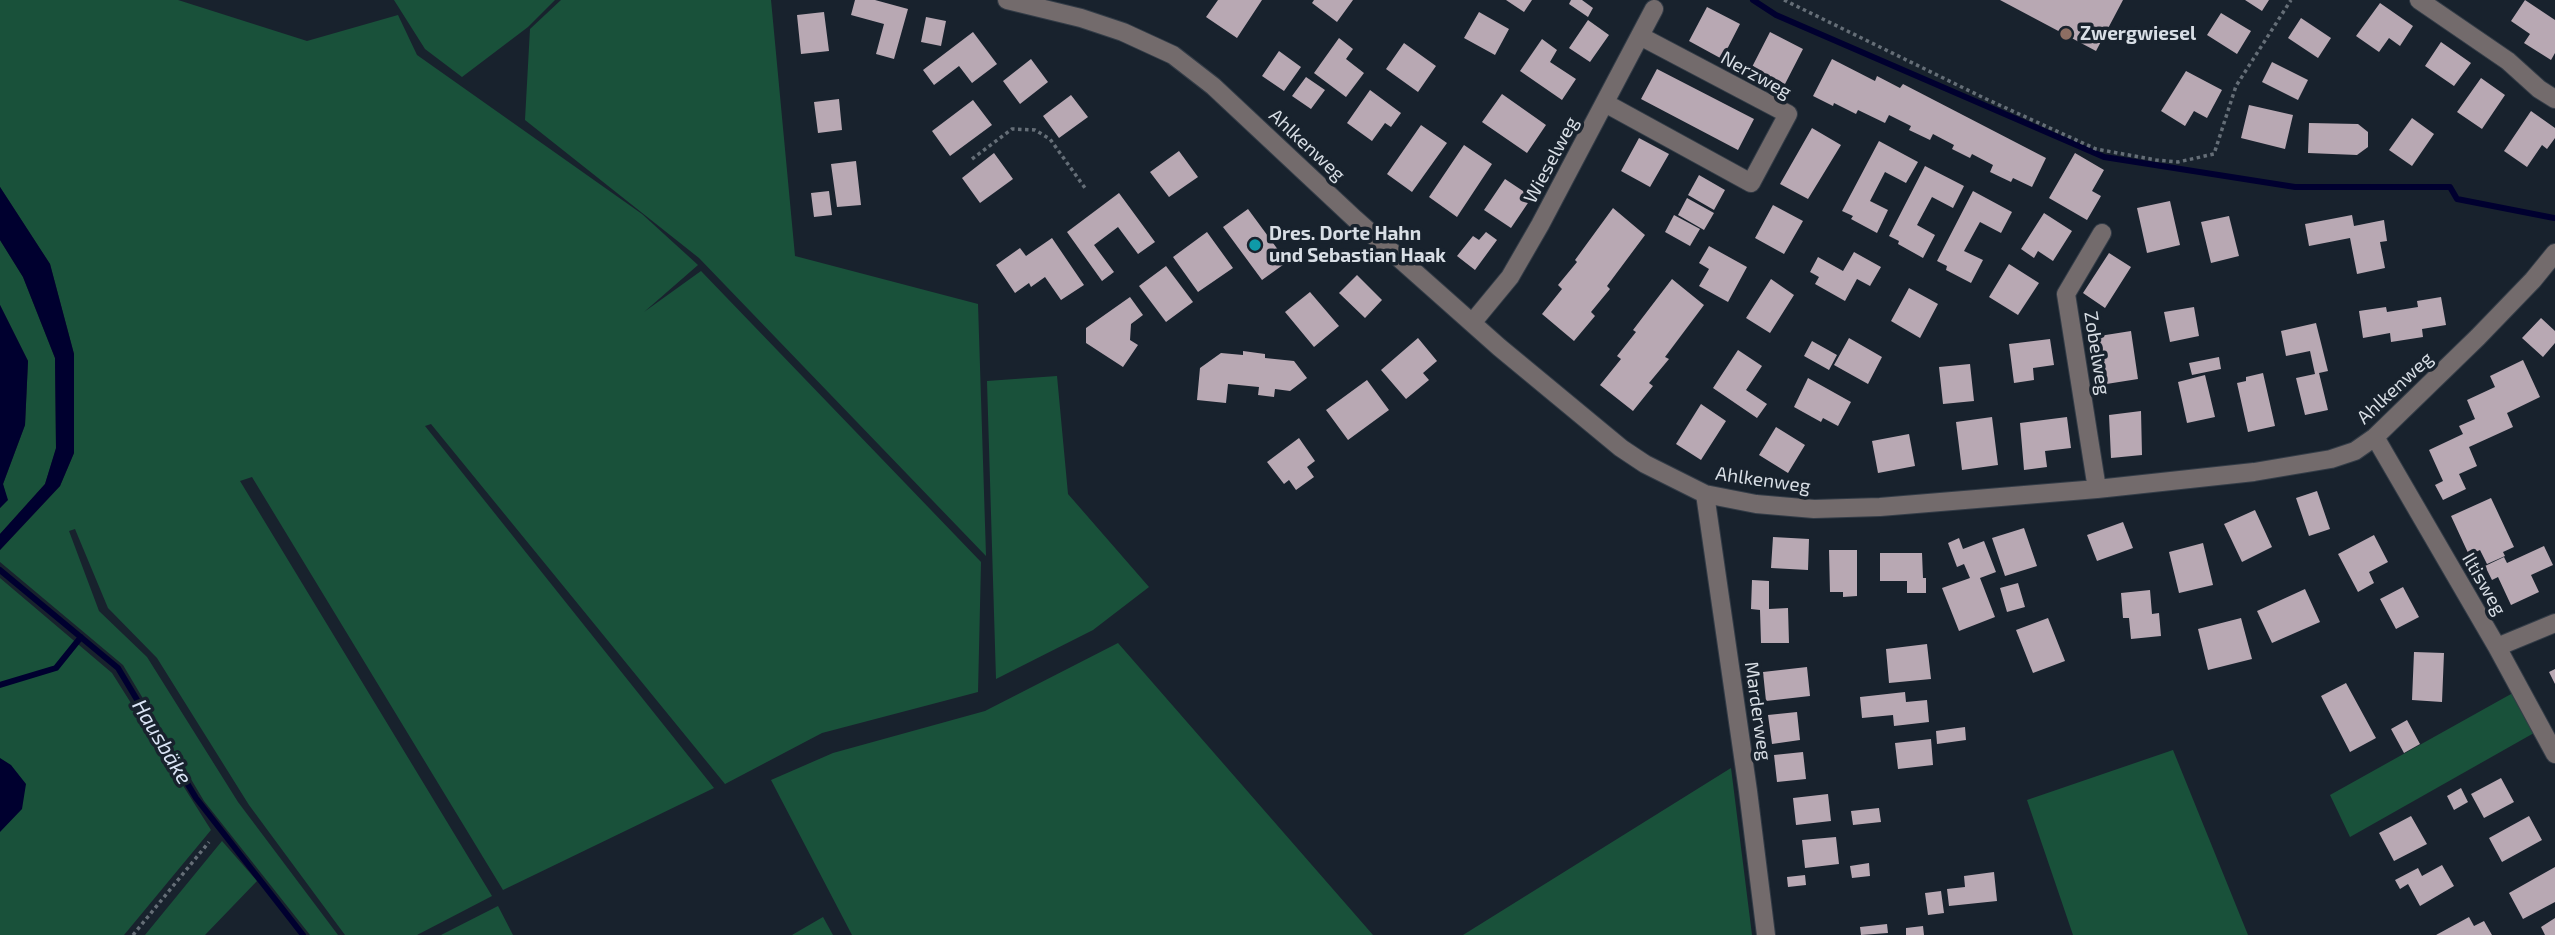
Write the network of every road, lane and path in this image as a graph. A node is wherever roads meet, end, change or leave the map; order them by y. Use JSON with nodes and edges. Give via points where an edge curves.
{"nodes":[{"id":1,"x":1007,"y":0,"type":"edge"},
{"id":2,"x":1784,"y":0,"type":"edge"},
{"id":3,"x":2291,"y":0,"type":"edge"},
{"id":4,"x":2419,"y":0,"type":"edge"},
{"id":5,"x":1654,"y":9,"type":"dead end"},
{"id":6,"x":1640,"y":36,"type":"junction"},
{"id":7,"x":2555,"y":99,"type":"edge"},
{"id":8,"x":1605,"y":103,"type":"junction"},
{"id":9,"x":972,"y":159,"type":"dead end"},
{"id":10,"x":1085,"y":188,"type":"dead end"},
{"id":11,"x":2102,"y":233,"type":"dead end"},
{"id":12,"x":2555,"y":253,"type":"edge"},
{"id":13,"x":1472,"y":323,"type":"junction"},
{"id":14,"x":2375,"y":437,"type":"junction"},
{"id":15,"x":2097,"y":489,"type":"junction"},
{"id":16,"x":1705,"y":494,"type":"junction"},
{"id":17,"x":2555,"y":623,"type":"edge"},
{"id":18,"x":2497,"y":647,"type":"junction"},
{"id":19,"x":2555,"y":754,"type":"edge"},
{"id":20,"x":209,"y":842,"type":"dead end"},
{"id":21,"x":132,"y":935,"type":"edge"},
{"id":22,"x":1766,"y":935,"type":"edge"}],
"edges":[{"from":1,"to":13,"type":"street","name":"Ahlkenweg","via":[[1123,32],[1173,55],[1213,86]]},
{"from":2,"to":3,"type":"path","via":[[2096,149],[2178,162],[2214,154],[2236,86]]},
{"from":4,"to":7,"type":"street"},
{"from":5,"to":6,"type":"street","name":"Wieselweg"},
{"from":6,"to":8,"type":"street","name":"Wieselweg"},
{"from":6,"to":8,"type":"street","name":"Nerzweg","via":[[1788,114],[1751,183]]},
{"from":8,"to":13,"type":"street","name":"Wieselweg","via":[[1510,277]]},
{"from":9,"to":10,"type":"path","via":[[1012,129],[1035,131],[1050,139]]},
{"from":11,"to":15,"type":"street","name":"Zobelweg","via":[[2066,294]]},
{"from":12,"to":14,"type":"street","name":"Ahlkenweg","via":[[2478,337]]},
{"from":13,"to":16,"type":"street","name":"Ahlkenweg","via":[[1621,448]]},
{"from":14,"to":15,"type":"street","name":"Ahlkenweg","via":[[2355,451],[2318,461]]},
{"from":14,"to":18,"type":"street","name":"Iltisweg"},
{"from":15,"to":16,"type":"street","name":"Ahlkenweg","via":[[1814,509]]},
{"from":16,"to":22,"type":"street","name":"Marderweg"},
{"from":17,"to":18,"type":"street"},
{"from":18,"to":19,"type":"street","name":"Iltisweg"},
{"from":20,"to":21,"type":"path"}]}
